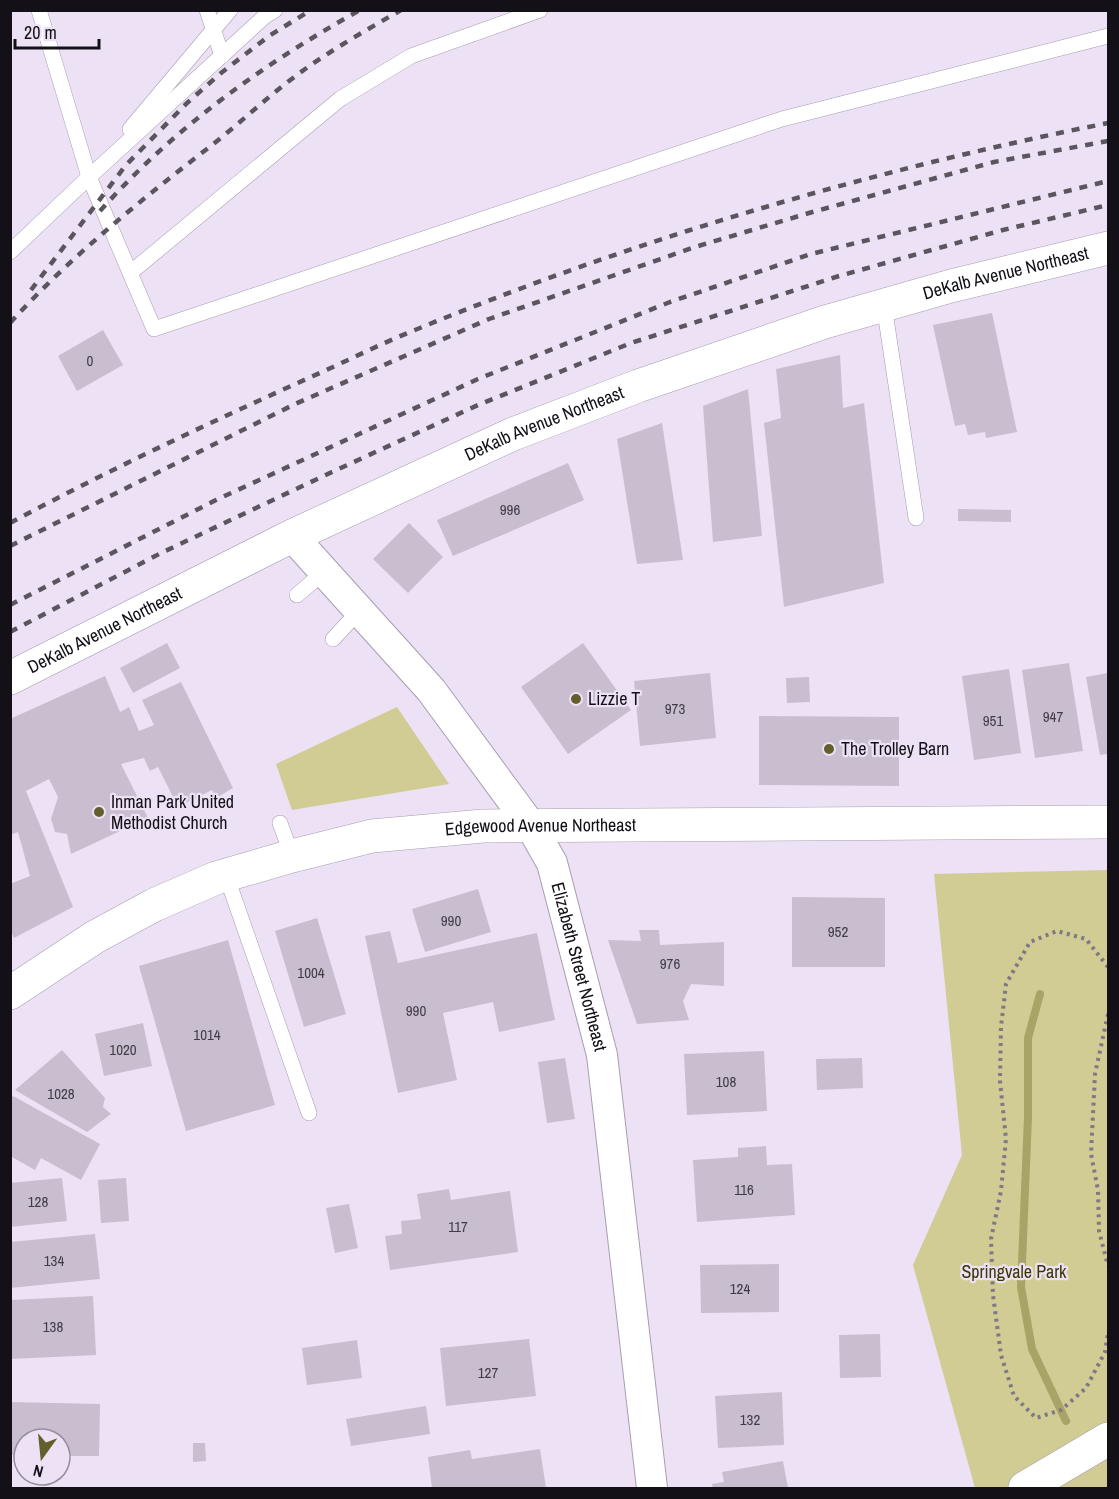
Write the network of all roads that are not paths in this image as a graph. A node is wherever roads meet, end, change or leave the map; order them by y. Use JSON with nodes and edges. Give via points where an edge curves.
{"nodes":[{"id":1,"x":39,"y":10,"type":"edge"},
{"id":2,"x":207,"y":10,"type":"edge"},
{"id":3,"x":230,"y":10,"type":"edge"},
{"id":4,"x":275,"y":10,"type":"edge"},
{"id":5,"x":540,"y":10,"type":"edge"},
{"id":6,"x":213,"y":30,"type":"junction"},
{"id":7,"x":1108,"y":36,"type":"edge"},
{"id":8,"x":222,"y":56,"type":"junction"},
{"id":9,"x":89,"y":177,"type":"junction"},
{"id":10,"x":1108,"y":248,"type":"edge"},
{"id":11,"x":10,"y":252,"type":"edge"},
{"id":12,"x":130,"y":273,"type":"junction"},
{"id":13,"x":884,"y":305,"type":"junction"},
{"id":14,"x":916,"y":518,"type":"dead end"},
{"id":15,"x":292,"y":536,"type":"junction"},
{"id":16,"x":324,"y":572,"type":"junction"},
{"id":17,"x":297,"y":595,"type":"dead end"},
{"id":18,"x":359,"y":611,"type":"junction"},
{"id":19,"x":333,"y":639,"type":"dead end"},
{"id":20,"x":10,"y":678,"type":"edge"},
{"id":21,"x":1108,"y":822,"type":"edge"},
{"id":22,"x":280,"y":823,"type":"dead end"},
{"id":23,"x":531,"y":825,"type":"junction"},
{"id":24,"x":292,"y":856,"type":"junction"},
{"id":25,"x":226,"y":875,"type":"junction"},
{"id":26,"x":10,"y":993,"type":"edge"},
{"id":27,"x":309,"y":1113,"type":"dead end"},
{"id":28,"x":1108,"y":1439,"type":"edge"},
{"id":29,"x":652,"y":1488,"type":"edge"},
{"id":30,"x":1024,"y":1488,"type":"edge"}],
"edges":[{"from":1,"to":9,"type":"lane"},
{"from":2,"to":6,"type":"lane"},
{"from":3,"to":6,"type":"lane"},
{"from":4,"to":8,"type":"lane"},
{"from":5,"to":12,"type":"lane","via":[[411,56],[340,99]]},
{"from":6,"to":8,"type":"lane"},
{"from":6,"to":9,"type":"lane"},
{"from":7,"to":12,"type":"lane","via":[[782,120],[154,328]]},
{"from":8,"to":9,"type":"lane"},
{"from":9,"to":11,"type":"lane"},
{"from":9,"to":12,"type":"lane"},
{"from":10,"to":13,"type":"main road","name":"DeKalb Avenue Northeast"},
{"from":13,"to":14,"type":"lane"},
{"from":13,"to":15,"type":"main road","name":"DeKalb Avenue Northeast","via":[[720,357],[513,434]]},
{"from":15,"to":16,"type":"street","name":"Elizabeth Street Northeast"},
{"from":15,"to":20,"type":"main road","name":"DeKalb Avenue Northeast"},
{"from":16,"to":17,"type":"lane"},
{"from":16,"to":18,"type":"street","name":"Elizabeth Street Northeast"},
{"from":18,"to":19,"type":"lane"},
{"from":18,"to":23,"type":"street","name":"Elizabeth Street Northeast","via":[[431,690]]},
{"from":21,"to":23,"type":"main road","name":"Edgewood Avenue Northeast"},
{"from":22,"to":24,"type":"lane"},
{"from":23,"to":24,"type":"main road","name":"Edgewood Avenue Northeast","via":[[452,827],[372,836]]},
{"from":23,"to":29,"type":"street","name":"Elizabeth Street Northeast","via":[[552,863],[602,1055]]},
{"from":24,"to":25,"type":"main road","name":"Edgewood Avenue Northeast"},
{"from":25,"to":26,"type":"main road","name":"Edgewood Avenue Northeast","via":[[154,905],[95,937]]},
{"from":25,"to":27,"type":"lane"},
{"from":28,"to":30,"type":"main road"}]}
